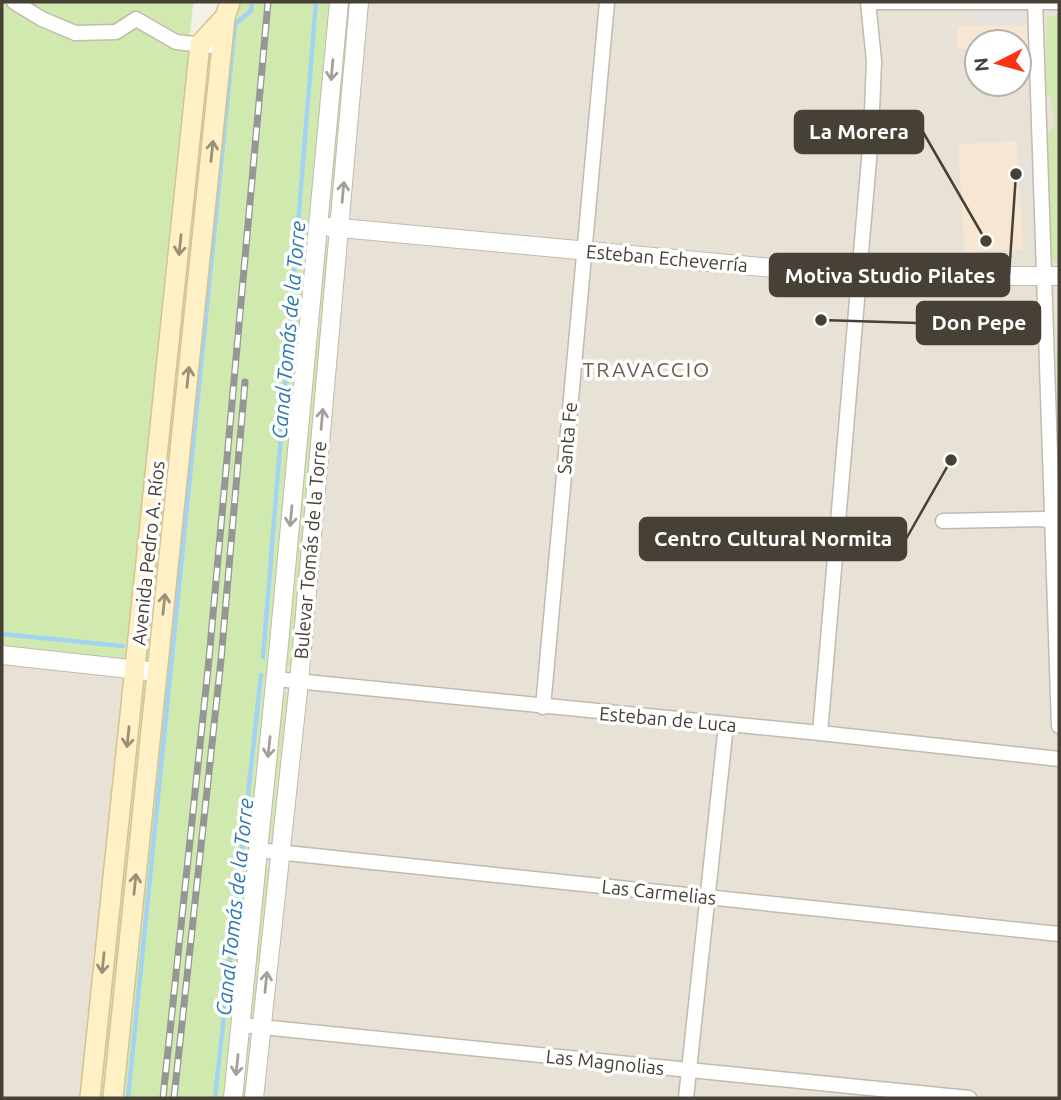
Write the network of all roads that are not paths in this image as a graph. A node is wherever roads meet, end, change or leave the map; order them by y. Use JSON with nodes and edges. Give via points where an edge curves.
{"nodes":[{"id":1,"x":14,"y":2,"type":"edge"},
{"id":2,"x":339,"y":2,"type":"edge"},
{"id":3,"x":359,"y":2,"type":"edge"},
{"id":4,"x":607,"y":2,"type":"edge"},
{"id":5,"x":868,"y":2,"type":"edge"},
{"id":6,"x":1035,"y":2,"type":"edge"},
{"id":7,"x":1059,"y":2,"type":"edge"},
{"id":8,"x":228,"y":10,"type":"edge"},
{"id":9,"x":201,"y":44,"type":"junction"},
{"id":10,"x":222,"y":47,"type":"junction"},
{"id":11,"x":194,"y":107,"type":"junction"},
{"id":12,"x":216,"y":110,"type":"junction"},
{"id":13,"x":318,"y":225,"type":"junction"},
{"id":14,"x":340,"y":228,"type":"junction"},
{"id":15,"x":584,"y":250,"type":"junction"},
{"id":16,"x":859,"y":276,"type":"junction"},
{"id":17,"x":1051,"y":276,"type":"edge"},
{"id":18,"x":943,"y":521,"type":"dead end"},
{"id":19,"x":1056,"y":524,"type":"edge"},
{"id":20,"x":2,"y":655,"type":"edge"},
{"id":21,"x":136,"y":669,"type":"junction"},
{"id":22,"x":158,"y":672,"type":"junction"},
{"id":23,"x":276,"y":680,"type":"junction"},
{"id":24,"x":299,"y":682,"type":"junction"},
{"id":25,"x":543,"y":707,"type":"junction"},
{"id":26,"x":726,"y":725,"type":"junction"},
{"id":27,"x":1059,"y":726,"type":"edge"},
{"id":28,"x":820,"y":733,"type":"junction"},
{"id":29,"x":1059,"y":759,"type":"edge"},
{"id":30,"x":258,"y":850,"type":"junction"},
{"id":31,"x":280,"y":852,"type":"junction"},
{"id":32,"x":707,"y":897,"type":"junction"},
{"id":33,"x":1059,"y":934,"type":"edge"},
{"id":34,"x":240,"y":1025,"type":"junction"},
{"id":35,"x":261,"y":1027,"type":"junction"},
{"id":36,"x":689,"y":1070,"type":"junction"},
{"id":37,"x":90,"y":1098,"type":"edge"},
{"id":38,"x":113,"y":1098,"type":"edge"},
{"id":39,"x":233,"y":1098,"type":"edge"},
{"id":40,"x":254,"y":1098,"type":"edge"},
{"id":41,"x":686,"y":1098,"type":"edge"},
{"id":42,"x":969,"y":1098,"type":"edge"}],
"edges":[{"from":1,"to":9,"type":"street","via":[[75,33],[116,32],[136,19],[176,42]]},
{"from":2,"to":13,"type":"street","name":"Bulevar Tomás de la Torre","one_way":true},
{"from":14,"to":3,"type":"street","name":"Bulevar Tomás de la Torre","one_way":true},
{"from":4,"to":15,"type":"street","name":"Santa Fe"},
{"from":5,"to":6,"type":"street"},
{"from":5,"to":16,"type":"street","via":[[874,61]]},
{"from":6,"to":7,"type":"street"},
{"from":6,"to":17,"type":"street"},
{"from":8,"to":9,"type":"main road","name":"Avenida Pedro A. Ríos"},
{"from":8,"to":10,"type":"main road","name":"Avenida Pedro A. Ríos"},
{"from":9,"to":10,"type":"street"},
{"from":9,"to":11,"type":"main road","name":"Avenida Pedro A. Ríos"},
{"from":10,"to":12,"type":"main road","name":"Avenida Pedro A. Ríos"},
{"from":11,"to":12,"type":"main road"},
{"from":11,"to":21,"type":"main road","name":"Avenida Pedro A. Ríos","one_way":true},
{"from":22,"to":12,"type":"main road","name":"Avenida Pedro A. Ríos","one_way":true},
{"from":13,"to":14,"type":"street","name":"Esteban Echeverría"},
{"from":13,"to":23,"type":"street","name":"Bulevar Tomás de la Torre","one_way":true},
{"from":14,"to":15,"type":"street","name":"Esteban Echeverría"},
{"from":24,"to":14,"type":"street","name":"Bulevar Tomás de la Torre","one_way":true},
{"from":15,"to":16,"type":"street","name":"Esteban Echeverría"},
{"from":15,"to":25,"type":"street","name":"Santa Fe"},
{"from":16,"to":17,"type":"street","name":"Esteban Echeverría"},
{"from":16,"to":28,"type":"street"},
{"from":17,"to":19,"type":"street"},
{"from":18,"to":19,"type":"street","via":[[1044,519]]},
{"from":19,"to":27,"type":"street"},
{"from":20,"to":21,"type":"street"},
{"from":21,"to":22,"type":"street"},
{"from":21,"to":37,"type":"main road","name":"Avenida Pedro A. Ríos","one_way":true},
{"from":38,"to":22,"type":"main road","name":"Avenida Pedro A. Ríos","one_way":true},
{"from":23,"to":24,"type":"street","name":"Esteban de Luca"},
{"from":23,"to":30,"type":"street","name":"Bulevar Tomás de la Torre","one_way":true},
{"from":24,"to":25,"type":"street","name":"Esteban de Luca"},
{"from":24,"to":31,"type":"street","name":"Bulevar Tomás de la Torre"},
{"from":25,"to":26,"type":"street","name":"Esteban de Luca"},
{"from":26,"to":28,"type":"street","name":"Esteban de Luca"},
{"from":26,"to":32,"type":"street"},
{"from":28,"to":29,"type":"street","name":"Esteban de Luca"},
{"from":30,"to":31,"type":"street","name":"Las Carmelias"},
{"from":30,"to":34,"type":"street","name":"Bulevar Tomás de la Torre"},
{"from":31,"to":32,"type":"street","name":"Las Carmelias"},
{"from":35,"to":31,"type":"street","name":"Bulevar Tomás de la Torre","one_way":true},
{"from":32,"to":33,"type":"street","name":"Las Carmelias"},
{"from":32,"to":36,"type":"street"},
{"from":34,"to":35,"type":"street","name":"Las Magnolias"},
{"from":34,"to":39,"type":"street","name":"Bulevar Tomás de la Torre","one_way":true},
{"from":35,"to":36,"type":"street","name":"Las Magnolias"},
{"from":35,"to":40,"type":"street","name":"Bulevar Tomás de la Torre"},
{"from":36,"to":41,"type":"street"},
{"from":36,"to":42,"type":"street","name":"Las Magnolias"}]}
